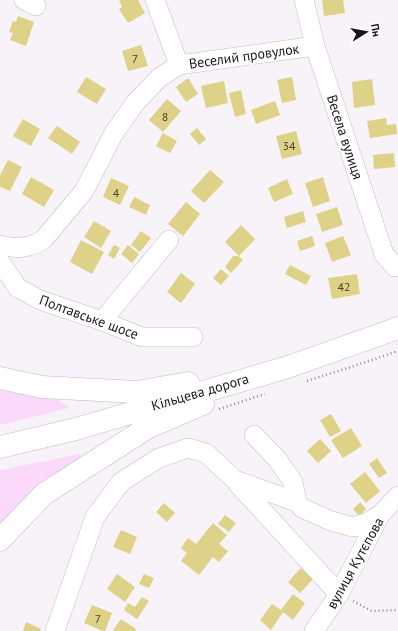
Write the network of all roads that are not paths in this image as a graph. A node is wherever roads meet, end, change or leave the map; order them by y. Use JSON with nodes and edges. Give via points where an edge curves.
{"nodes":[{"id":1,"x":155,"y":0,"type":"edge"},
{"id":2,"x":304,"y":0,"type":"edge"},
{"id":3,"x":315,"y":46,"type":"junction"},
{"id":4,"x":179,"y":65,"type":"junction"},
{"id":5,"x":169,"y":240,"type":"dead end"},
{"id":6,"x":0,"y":245,"type":"edge"},
{"id":7,"x":0,"y":262,"type":"edge"},
{"id":8,"x":398,"y":266,"type":"edge"},
{"id":9,"x":102,"y":321,"type":"junction"},
{"id":10,"x":398,"y":328,"type":"edge"},
{"id":11,"x":193,"y":337,"type":"dead end"},
{"id":12,"x":288,"y":366,"type":"junction"},
{"id":13,"x":0,"y":378,"type":"edge"},
{"id":14,"x":254,"y":435,"type":"dead end"},
{"id":15,"x":0,"y":447,"type":"edge"},
{"id":16,"x":235,"y":480,"type":"junction"},
{"id":17,"x":398,"y":496,"type":"edge"},
{"id":18,"x":297,"y":502,"type":"junction"},
{"id":19,"x":380,"y":515,"type":"junction"},
{"id":20,"x":0,"y":540,"type":"edge"},
{"id":21,"x":339,"y":594,"type":"junction"},
{"id":22,"x":55,"y":631,"type":"edge"},
{"id":23,"x":314,"y":631,"type":"edge"}],
"edges":[{"from":1,"to":4,"type":"street"},
{"from":2,"to":3,"type":"street","name":"Весела вулиця"},
{"from":3,"to":4,"type":"street","name":"Веселий провулок"},
{"from":3,"to":8,"type":"street","name":"Весела вулиця","via":[[384,254],[395,267]]},
{"from":4,"to":6,"type":"street","name":"Веселий провулок","via":[[159,78],[136,102],[114,134],[84,191],[43,240],[23,248]]},
{"from":5,"to":9,"type":"street"},
{"from":7,"to":9,"type":"street","name":"Полтавське шосе","via":[[18,288],[40,300]]},
{"from":9,"to":11,"type":"street","name":"Полтавське шосе","via":[[142,337]]},
{"from":10,"to":12,"type":"highway","name":"Кільцева дорога"},
{"from":12,"to":13,"type":"highway","via":[[137,392],[42,387]]},
{"from":12,"to":15,"type":"highway","name":"Кільцева дорога","via":[[76,429]]},
{"from":12,"to":20,"type":"highway","via":[[147,428],[44,494]]},
{"from":14,"to":18,"type":"street","via":[[277,459],[293,482]]},
{"from":16,"to":18,"type":"street"},
{"from":16,"to":21,"type":"street"},
{"from":16,"to":22,"type":"street","via":[[206,453],[188,448],[159,458],[121,482],[95,517]]},
{"from":17,"to":19,"type":"street","name":"вулиця Кутєпова"},
{"from":18,"to":19,"type":"street","via":[[302,508],[331,521],[353,527]]},
{"from":19,"to":21,"type":"street","name":"вулиця Кутєпова"},
{"from":21,"to":23,"type":"street","name":"вулиця Кутєпова"}]}
